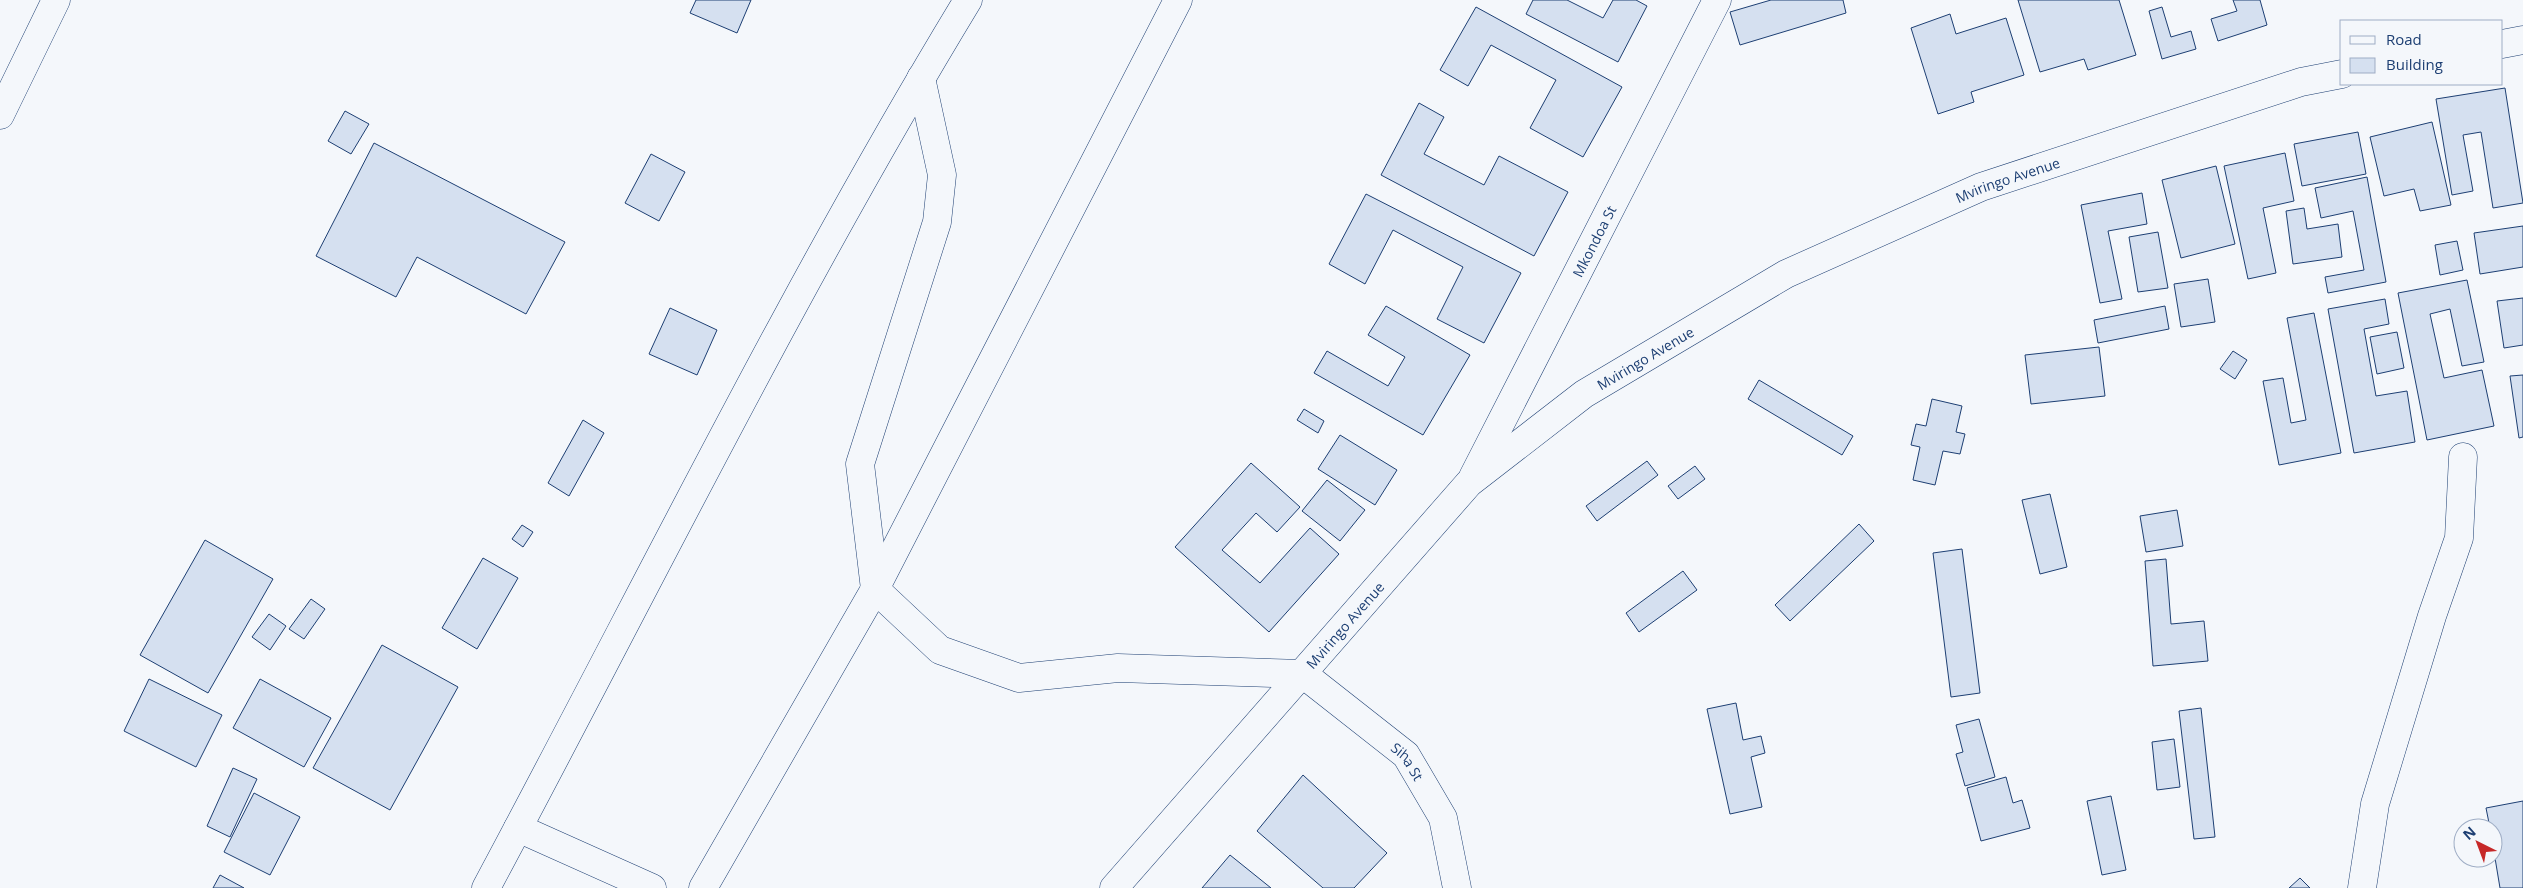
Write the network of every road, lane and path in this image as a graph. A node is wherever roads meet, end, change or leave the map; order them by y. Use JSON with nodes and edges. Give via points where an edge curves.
{"nodes":[{"id":1,"x":968,"y":0,"type":"edge"},
{"id":2,"x":1178,"y":0,"type":"edge"},
{"id":3,"x":1718,"y":0,"type":"edge"},
{"id":4,"x":54,"y":1,"type":"edge"},
{"id":5,"x":2523,"y":40,"type":"edge"},
{"id":6,"x":2503,"y":44,"type":"edge"},
{"id":7,"x":2340,"y":74,"type":"edge"},
{"id":8,"x":921,"y":78,"type":"junction"},
{"id":9,"x":0,"y":115,"type":"edge"},
{"id":10,"x":2463,"y":457,"type":"dead end"},
{"id":11,"x":1469,"y":483,"type":"junction"},
{"id":12,"x":875,"y":590,"type":"junction"},
{"id":13,"x":1303,"y":674,"type":"junction"},
{"id":14,"x":518,"y":828,"type":"junction"},
{"id":15,"x":486,"y":888,"type":"edge"},
{"id":16,"x":652,"y":888,"type":"edge"},
{"id":17,"x":703,"y":888,"type":"edge"},
{"id":18,"x":1114,"y":888,"type":"edge"},
{"id":19,"x":1456,"y":888,"type":"edge"},
{"id":20,"x":2362,"y":888,"type":"edge"}],
"edges":[{"from":1,"to":8,"type":"main road"},
{"from":2,"to":12,"type":"main road"},
{"from":3,"to":11,"type":"main road","name":"Mkondoa St"},
{"from":4,"to":9,"type":"main road"},
{"from":5,"to":6,"type":"main road"},
{"from":7,"to":11,"type":"main road","name":"Mviringo Avenue","via":[[2301,82],[1981,187],[1786,274],[1584,394]]},
{"from":8,"to":12,"type":"main road","via":[[942,175],[937,222],[860,464]]},
{"from":8,"to":14,"type":"main road","via":[[817,260]]},
{"from":10,"to":20,"type":"main road","via":[[2459,538],[2376,804]]},
{"from":11,"to":13,"type":"main road","name":"Mviringo Avenue"},
{"from":12,"to":13,"type":"main road","via":[[940,650],[1019,678],[1118,668]]},
{"from":12,"to":17,"type":"main road"},
{"from":13,"to":18,"type":"main road","name":"Mviringo Avenue"},
{"from":13,"to":19,"type":"main road","name":"Siha St","via":[[1406,754],[1444,818]]},
{"from":14,"to":15,"type":"main road"},
{"from":14,"to":16,"type":"main road"}]}
